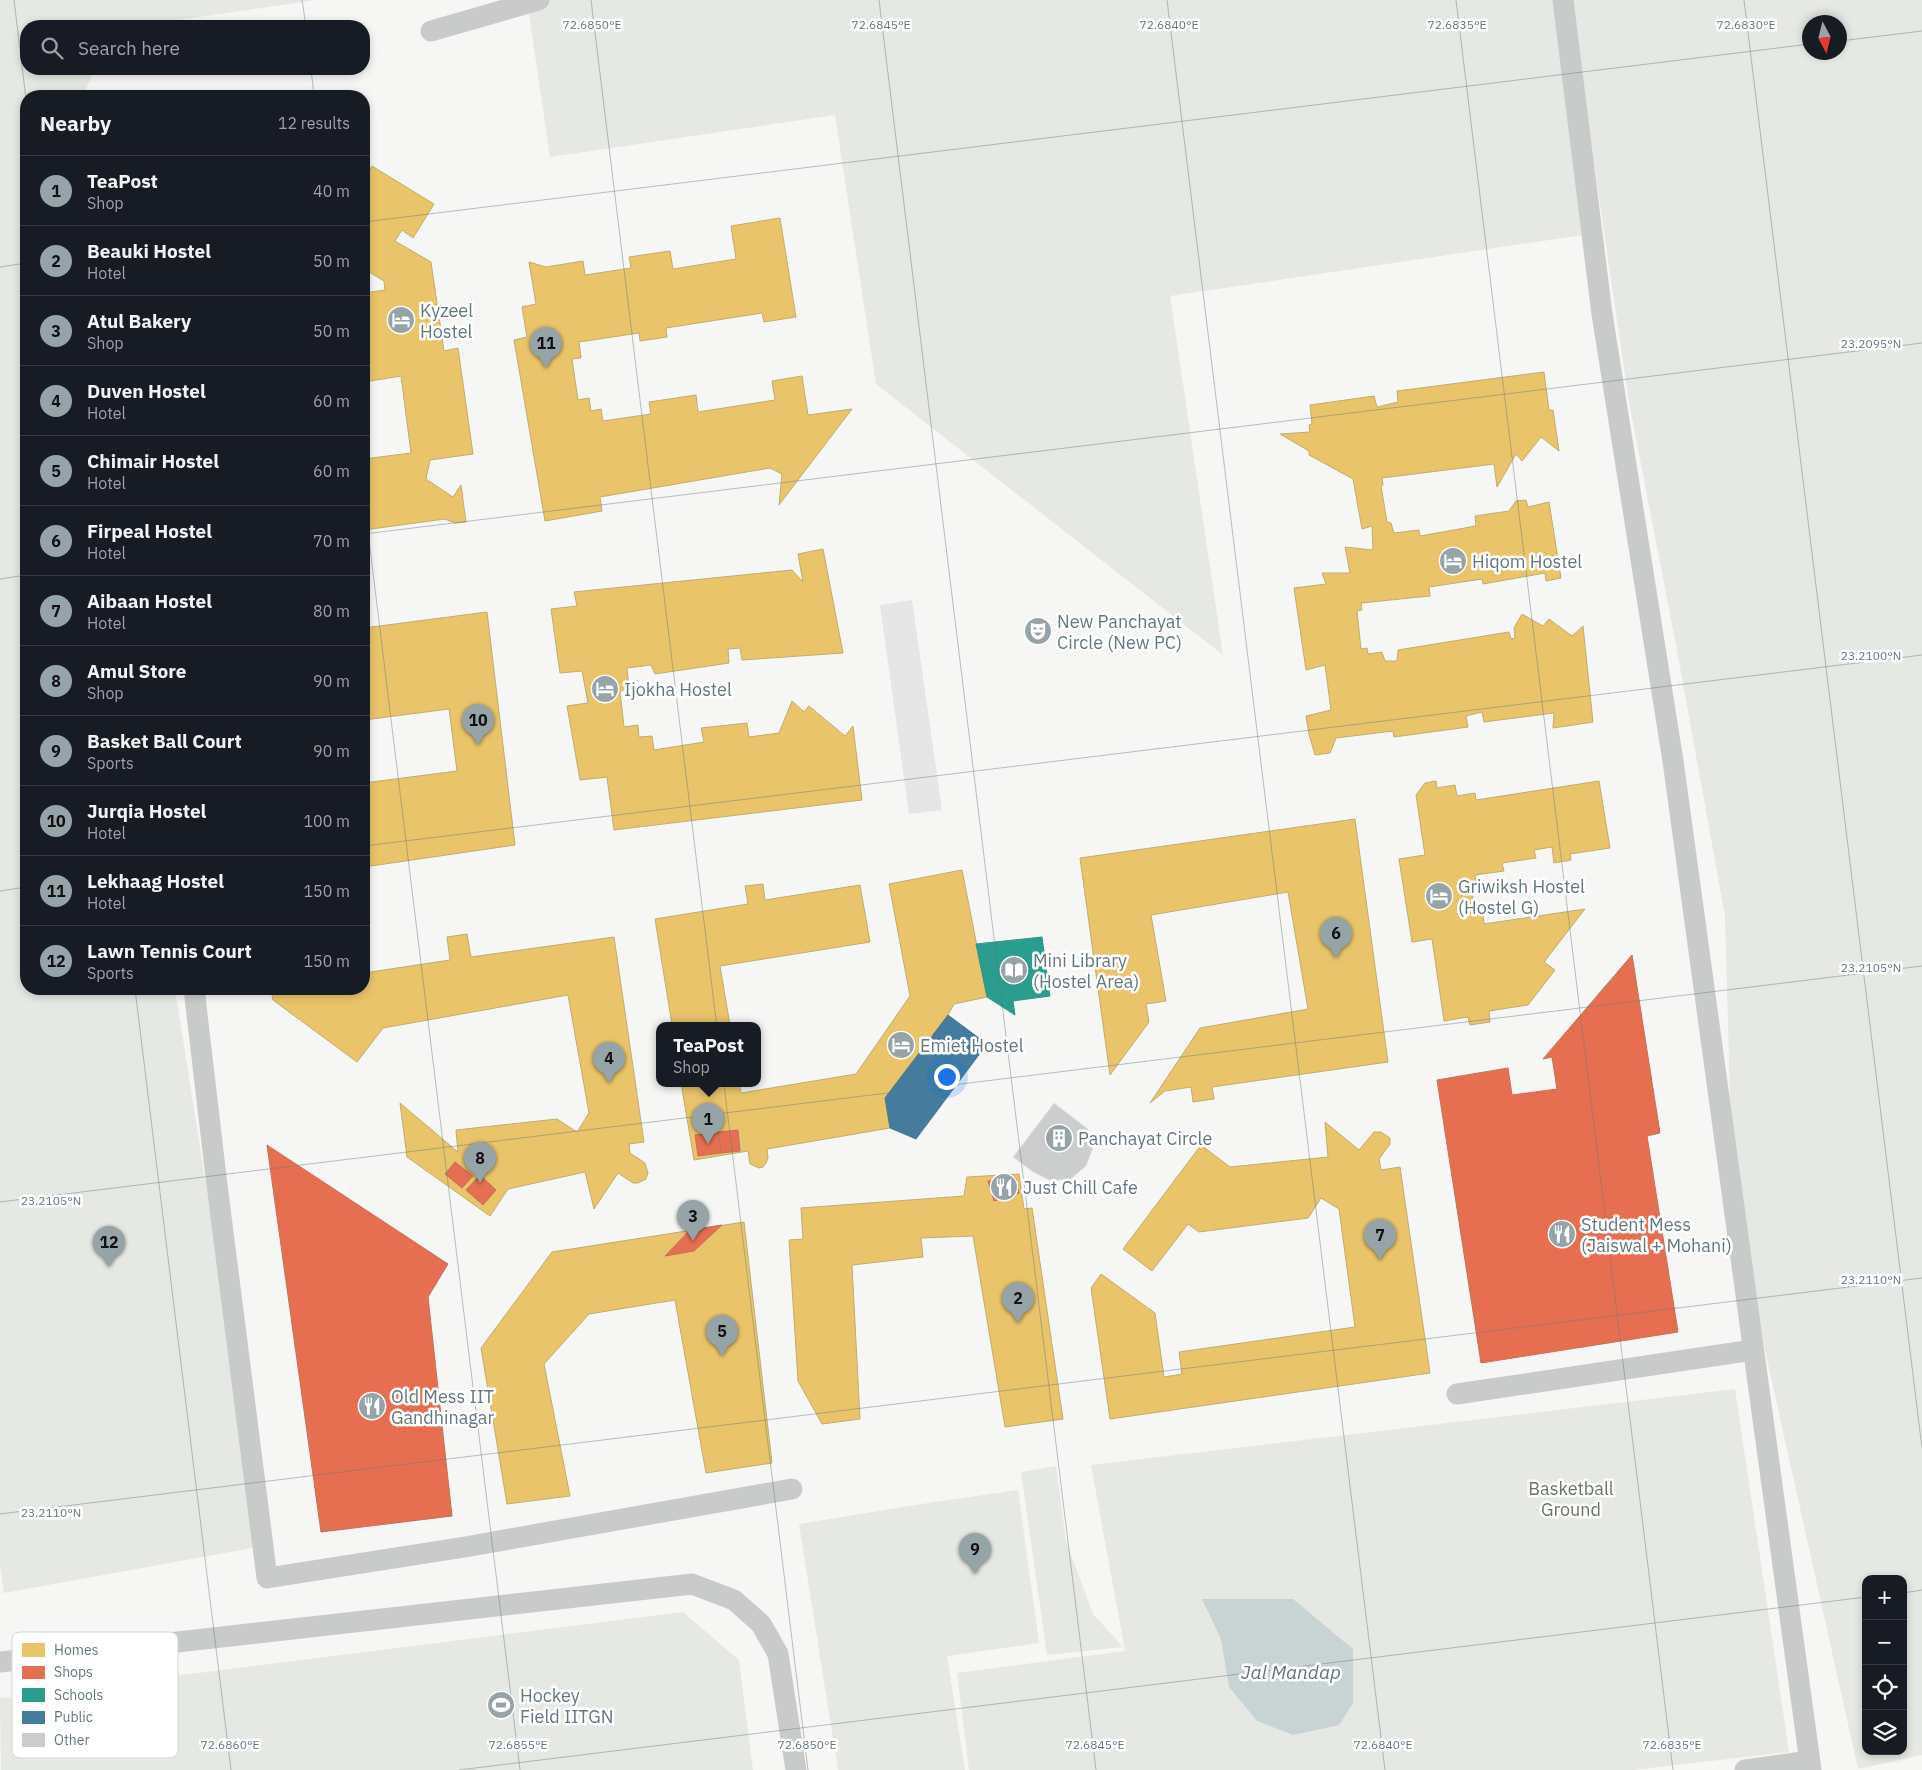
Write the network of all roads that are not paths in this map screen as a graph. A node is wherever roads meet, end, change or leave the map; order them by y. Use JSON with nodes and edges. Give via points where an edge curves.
{"nodes":[{"id":1,"x":539,"y":0,"type":"edge"},
{"id":2,"x":1563,"y":0,"type":"edge"},
{"id":3,"x":431,"y":31,"type":"dead end"},
{"id":4,"x":195,"y":995,"type":"edge"},
{"id":5,"x":1753,"y":1350,"type":"junction"},
{"id":6,"x":1457,"y":1394,"type":"dead end"},
{"id":7,"x":792,"y":1489,"type":"dead end"},
{"id":8,"x":178,"y":1642,"type":"edge"},
{"id":9,"x":1810,"y":1765,"type":"edge"},
{"id":10,"x":796,"y":1770,"type":"edge"},
{"id":11,"x":1744,"y":1770,"type":"edge"}],
"edges":[{"from":1,"to":3,"type":"lane"},
{"from":2,"to":5,"type":"lane","via":[[1602,314],[1673,761]]},
{"from":4,"to":7,"type":"lane","via":[[267,1578],[475,1546]]},
{"from":5,"to":6,"type":"lane"},
{"from":5,"to":9,"type":"lane"},
{"from":8,"to":10,"type":"lane","via":[[692,1584],[734,1600],[761,1624],[778,1654]]},
{"from":9,"to":11,"type":"lane"}]}
